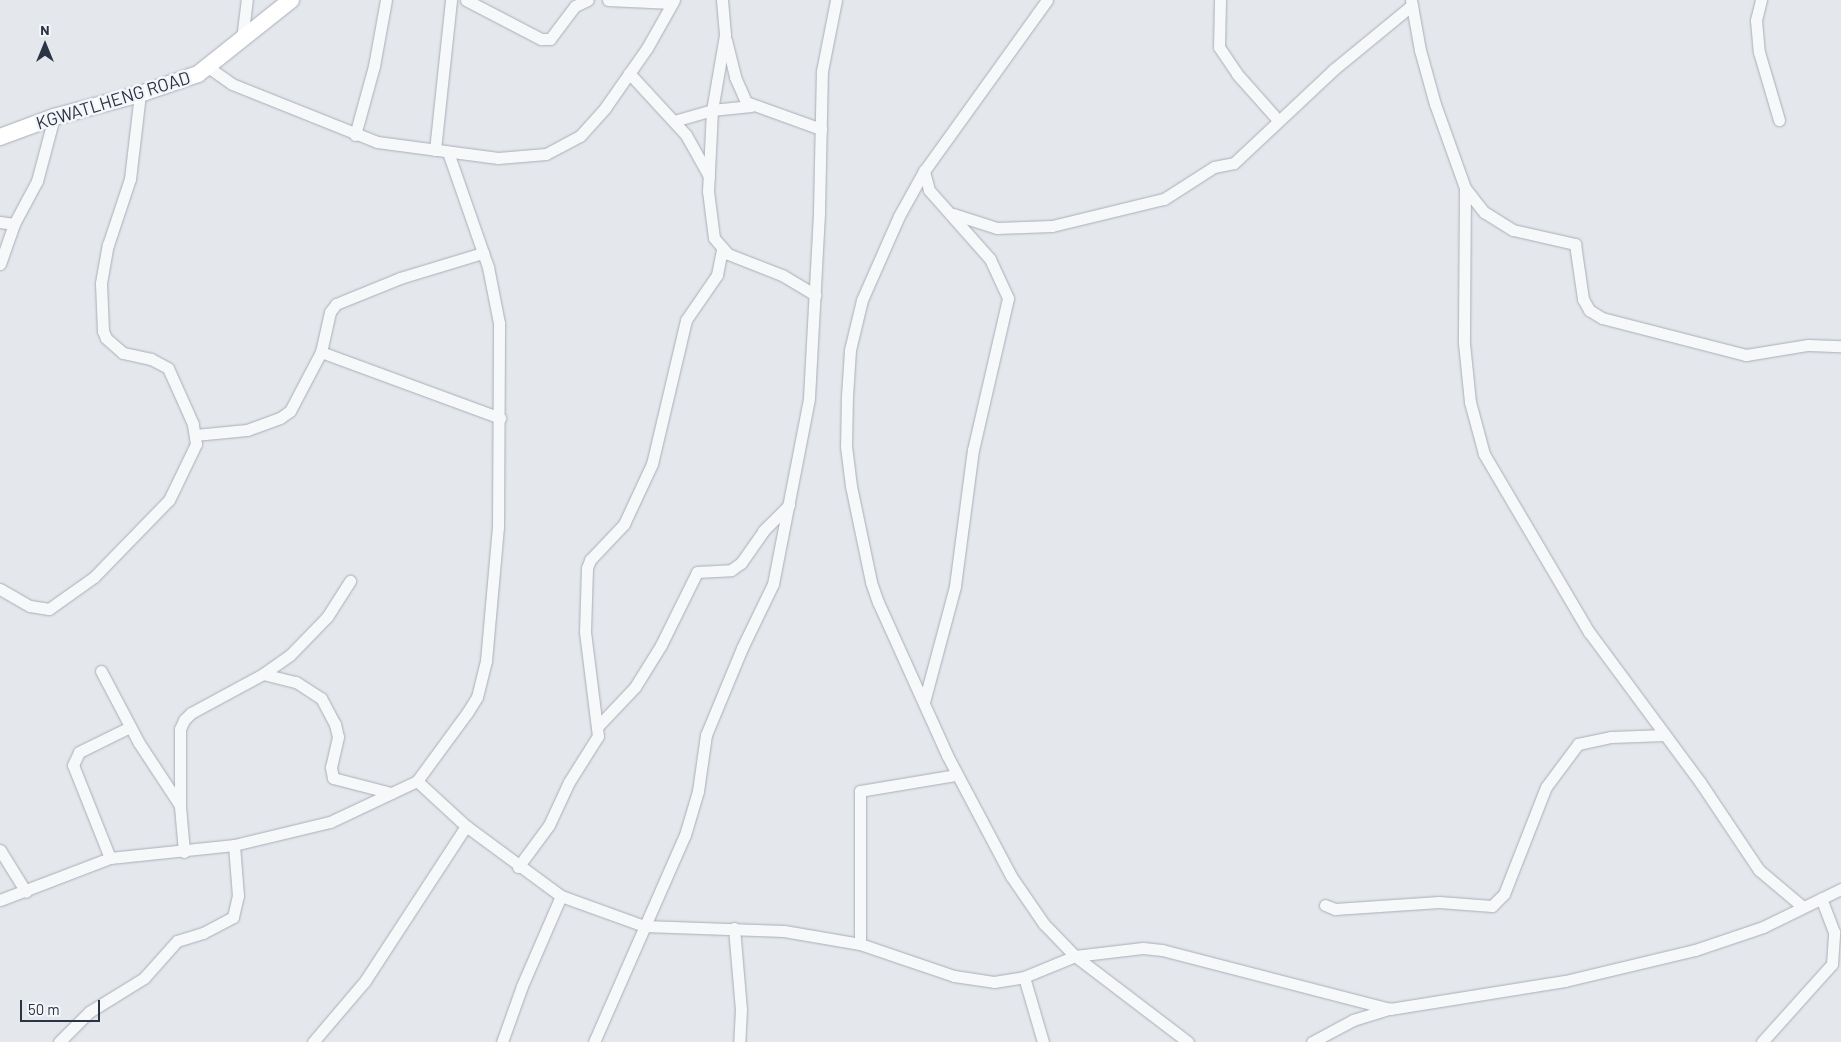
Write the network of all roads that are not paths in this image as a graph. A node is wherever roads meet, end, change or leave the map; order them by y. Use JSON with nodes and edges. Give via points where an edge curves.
{"nodes":[{"id":1,"x":247,"y":0,"type":"edge"},
{"id":2,"x":292,"y":0,"type":"edge"},
{"id":3,"x":386,"y":0,"type":"edge"},
{"id":4,"x":451,"y":0,"type":"edge"},
{"id":5,"x":466,"y":0,"type":"edge"},
{"id":6,"x":588,"y":0,"type":"edge"},
{"id":7,"x":608,"y":0,"type":"edge"},
{"id":8,"x":722,"y":0,"type":"edge"},
{"id":9,"x":836,"y":0,"type":"edge"},
{"id":10,"x":1047,"y":0,"type":"edge"},
{"id":11,"x":1220,"y":0,"type":"edge"},
{"id":12,"x":1761,"y":0,"type":"edge"},
{"id":13,"x":673,"y":1,"type":"edge"},
{"id":14,"x":1412,"y":2,"type":"edge"},
{"id":15,"x":725,"y":35,"type":"junction"},
{"id":16,"x":242,"y":39,"type":"junction"},
{"id":17,"x":208,"y":67,"type":"junction"},
{"id":18,"x":629,"y":73,"type":"junction"},
{"id":19,"x":140,"y":94,"type":"junction"},
{"id":20,"x":751,"y":106,"type":"junction"},
{"id":21,"x":712,"y":110,"type":"junction"},
{"id":22,"x":54,"y":117,"type":"junction"},
{"id":23,"x":1278,"y":120,"type":"junction"},
{"id":24,"x":1778,"y":120,"type":"dead end"},
{"id":25,"x":674,"y":121,"type":"junction"},
{"id":26,"x":821,"y":129,"type":"junction"},
{"id":27,"x":356,"y":134,"type":"junction"},
{"id":28,"x":0,"y":137,"type":"edge"},
{"id":29,"x":435,"y":150,"type":"junction"},
{"id":30,"x":448,"y":152,"type":"junction"},
{"id":31,"x":924,"y":171,"type":"junction"},
{"id":32,"x":709,"y":176,"type":"junction"},
{"id":33,"x":1465,"y":188,"type":"junction"},
{"id":34,"x":949,"y":213,"type":"junction"},
{"id":35,"x":0,"y":222,"type":"edge"},
{"id":36,"x":14,"y":224,"type":"junction"},
{"id":37,"x":722,"y":249,"type":"junction"},
{"id":38,"x":483,"y":253,"type":"junction"},
{"id":39,"x":0,"y":264,"type":"edge"},
{"id":40,"x":815,"y":295,"type":"junction"},
{"id":41,"x":1841,"y":346,"type":"edge"},
{"id":42,"x":321,"y":352,"type":"junction"},
{"id":43,"x":500,"y":418,"type":"junction"},
{"id":44,"x":195,"y":435,"type":"junction"},
{"id":45,"x":789,"y":505,"type":"junction"},
{"id":46,"x":350,"y":581,"type":"dead end"},
{"id":47,"x":0,"y":589,"type":"edge"},
{"id":48,"x":101,"y":671,"type":"dead end"},
{"id":49,"x":263,"y":674,"type":"junction"},
{"id":50,"x":924,"y":702,"type":"junction"},
{"id":51,"x":599,"y":725,"type":"junction"},
{"id":52,"x":130,"y":727,"type":"junction"},
{"id":53,"x":1665,"y":735,"type":"junction"},
{"id":54,"x":956,"y":775,"type":"junction"},
{"id":55,"x":418,"y":782,"type":"junction"},
{"id":56,"x":390,"y":793,"type":"junction"},
{"id":57,"x":180,"y":806,"type":"junction"},
{"id":58,"x":466,"y":826,"type":"junction"},
{"id":59,"x":234,"y":845,"type":"junction"},
{"id":60,"x":0,"y":850,"type":"edge"},
{"id":61,"x":184,"y":852,"type":"junction"},
{"id":62,"x":110,"y":858,"type":"junction"},
{"id":63,"x":518,"y":867,"type":"junction"},
{"id":64,"x":1841,"y":889,"type":"edge"},
{"id":65,"x":26,"y":892,"type":"junction"},
{"id":66,"x":561,"y":896,"type":"junction"},
{"id":67,"x":1821,"y":898,"type":"junction"},
{"id":68,"x":0,"y":900,"type":"edge"},
{"id":69,"x":1325,"y":905,"type":"dead end"},
{"id":70,"x":1803,"y":908,"type":"junction"},
{"id":71,"x":644,"y":926,"type":"junction"},
{"id":72,"x":734,"y":928,"type":"junction"},
{"id":73,"x":860,"y":944,"type":"junction"},
{"id":74,"x":1075,"y":956,"type":"junction"},
{"id":75,"x":1836,"y":962,"type":"edge"},
{"id":76,"x":1024,"y":977,"type":"junction"},
{"id":77,"x":1390,"y":1009,"type":"junction"},
{"id":78,"x":59,"y":1042,"type":"edge"},
{"id":79,"x":313,"y":1042,"type":"edge"},
{"id":80,"x":502,"y":1042,"type":"edge"},
{"id":81,"x":594,"y":1042,"type":"edge"},
{"id":82,"x":739,"y":1042,"type":"edge"},
{"id":83,"x":1043,"y":1042,"type":"edge"},
{"id":84,"x":1188,"y":1042,"type":"edge"},
{"id":85,"x":1312,"y":1042,"type":"edge"},
{"id":86,"x":1762,"y":1042,"type":"edge"}],
"edges":[{"from":1,"to":16,"type":"street"},
{"from":2,"to":16,"type":"street","name":"KGWATLHENG ROAD"},
{"from":3,"to":27,"type":"street","via":[[374,66]]},
{"from":4,"to":29,"type":"street"},
{"from":5,"to":6,"type":"street","via":[[541,39],[550,39],[575,6]]},
{"from":7,"to":13,"type":"street"},
{"from":8,"to":15,"type":"street"},
{"from":9,"to":26,"type":"street","via":[[822,71]]},
{"from":10,"to":31,"type":"street"},
{"from":11,"to":23,"type":"street","via":[[1219,47],[1237,74]]},
{"from":12,"to":24,"type":"street","via":[[1756,20],[1759,52]]},
{"from":13,"to":18,"type":"street"},
{"from":14,"to":23,"type":"street"},
{"from":14,"to":33,"type":"street","via":[[1432,95]]},
{"from":15,"to":20,"type":"street","via":[[742,95]]},
{"from":15,"to":21,"type":"street"},
{"from":16,"to":17,"type":"street","name":"KGWATLHENG ROAD"},
{"from":17,"to":19,"type":"street","name":"KGWATLHENG ROAD","via":[[183,81]]},
{"from":17,"to":27,"type":"street","via":[[232,84]]},
{"from":18,"to":25,"type":"street"},
{"from":18,"to":30,"type":"street","via":[[605,108],[580,136],[564,147],[546,154],[522,157]]},
{"from":19,"to":22,"type":"street","name":"KGWATLHENG ROAD"},
{"from":19,"to":44,"type":"street","via":[[130,179],[108,245],[101,283],[103,330],[106,338],[123,353],[151,359],[168,368],[178,385]]},
{"from":20,"to":21,"type":"street"},
{"from":20,"to":26,"type":"street"},
{"from":21,"to":25,"type":"street"},
{"from":21,"to":32,"type":"street"},
{"from":22,"to":28,"type":"street","name":"KGWATLHENG ROAD"},
{"from":22,"to":36,"type":"street","via":[[37,181]]},
{"from":23,"to":34,"type":"street","via":[[1234,163],[1214,167],[1164,198],[1129,209],[1052,226],[1024,228],[977,224]]},
{"from":25,"to":32,"type":"street"},
{"from":26,"to":40,"type":"street"},
{"from":27,"to":29,"type":"street","via":[[376,142]]},
{"from":29,"to":30,"type":"street"},
{"from":30,"to":38,"type":"street"},
{"from":31,"to":34,"type":"street","via":[[929,190]]},
{"from":31,"to":50,"type":"street","via":[[862,300],[854,326],[846,446],[871,582]]},
{"from":32,"to":37,"type":"street","via":[[712,230]]},
{"from":33,"to":41,"type":"street","via":[[1484,212],[1513,230],[1575,244],[1583,299],[1589,310],[1602,318],[1746,355],[1808,346]]},
{"from":33,"to":53,"type":"street","via":[[1464,343],[1470,402],[1484,454],[1588,632]]},
{"from":34,"to":50,"type":"street","via":[[990,258],[1008,298],[973,450],[955,586]]},
{"from":35,"to":36,"type":"street"},
{"from":36,"to":39,"type":"street"},
{"from":37,"to":40,"type":"street","via":[[733,257],[782,275]]},
{"from":37,"to":51,"type":"street","via":[[717,275],[686,320],[652,464],[624,524],[590,560],[587,568],[585,632],[592,699]]},
{"from":38,"to":42,"type":"street","via":[[400,278],[336,304],[330,312]]},
{"from":38,"to":43,"type":"street","via":[[499,322]]},
{"from":40,"to":45,"type":"street","via":[[809,398]]},
{"from":42,"to":43,"type":"street"},
{"from":42,"to":44,"type":"street","via":[[290,411],[280,418],[233,433]]},
{"from":43,"to":55,"type":"street","via":[[498,527],[483,678],[468,713]]},
{"from":44,"to":47,"type":"street","via":[[192,455],[169,500],[94,578],[49,609],[30,606]]},
{"from":45,"to":51,"type":"street","via":[[763,531],[741,563],[731,570],[697,572],[661,645],[635,687]]},
{"from":45,"to":71,"type":"street","via":[[774,584],[742,648],[706,735],[698,791],[685,835]]},
{"from":46,"to":49,"type":"street","via":[[310,637]]},
{"from":48,"to":52,"type":"street"},
{"from":49,"to":56,"type":"street","via":[[296,682],[320,698],[335,724],[338,737],[331,767],[333,778]]},
{"from":49,"to":57,"type":"street","via":[[191,713],[184,720],[180,729]]},
{"from":50,"to":54,"type":"street"},
{"from":51,"to":63,"type":"street","via":[[595,745],[569,782],[549,825]]},
{"from":52,"to":57,"type":"street"},
{"from":52,"to":62,"type":"street","via":[[78,752],[72,765]]},
{"from":53,"to":69,"type":"street","via":[[1611,737],[1578,744],[1546,787],[1504,894],[1492,906],[1439,902],[1335,909]]},
{"from":53,"to":70,"type":"street","via":[[1759,870]]},
{"from":54,"to":73,"type":"street","via":[[860,791]]},
{"from":54,"to":74,"type":"street","via":[[1011,876],[1044,924]]},
{"from":55,"to":56,"type":"street"},
{"from":55,"to":58,"type":"street"},
{"from":56,"to":59,"type":"street","via":[[330,822]]},
{"from":57,"to":61,"type":"street"},
{"from":58,"to":63,"type":"street"},
{"from":58,"to":79,"type":"street","via":[[365,981]]},
{"from":59,"to":61,"type":"street"},
{"from":59,"to":78,"type":"street","via":[[238,896],[234,917],[203,933],[177,941],[144,978],[89,1012]]},
{"from":60,"to":65,"type":"street"},
{"from":61,"to":62,"type":"street"},
{"from":62,"to":65,"type":"street"},
{"from":63,"to":66,"type":"street"},
{"from":64,"to":67,"type":"street"},
{"from":65,"to":68,"type":"street"},
{"from":66,"to":71,"type":"street"},
{"from":66,"to":80,"type":"street"},
{"from":67,"to":70,"type":"street"},
{"from":67,"to":75,"type":"street","via":[[1834,932]]},
{"from":70,"to":77,"type":"street","via":[[1763,927],[1695,950],[1565,981]]},
{"from":71,"to":72,"type":"street"},
{"from":71,"to":81,"type":"street"},
{"from":72,"to":73,"type":"street","via":[[784,931]]},
{"from":72,"to":82,"type":"street","via":[[741,1009]]},
{"from":73,"to":76,"type":"street","via":[[954,976],[994,982]]},
{"from":74,"to":76,"type":"street"},
{"from":74,"to":77,"type":"street","via":[[1143,948],[1162,950]]},
{"from":74,"to":84,"type":"street"},
{"from":75,"to":86,"type":"street"},
{"from":76,"to":83,"type":"street"},
{"from":77,"to":85,"type":"street","via":[[1353,1020]]}]}
